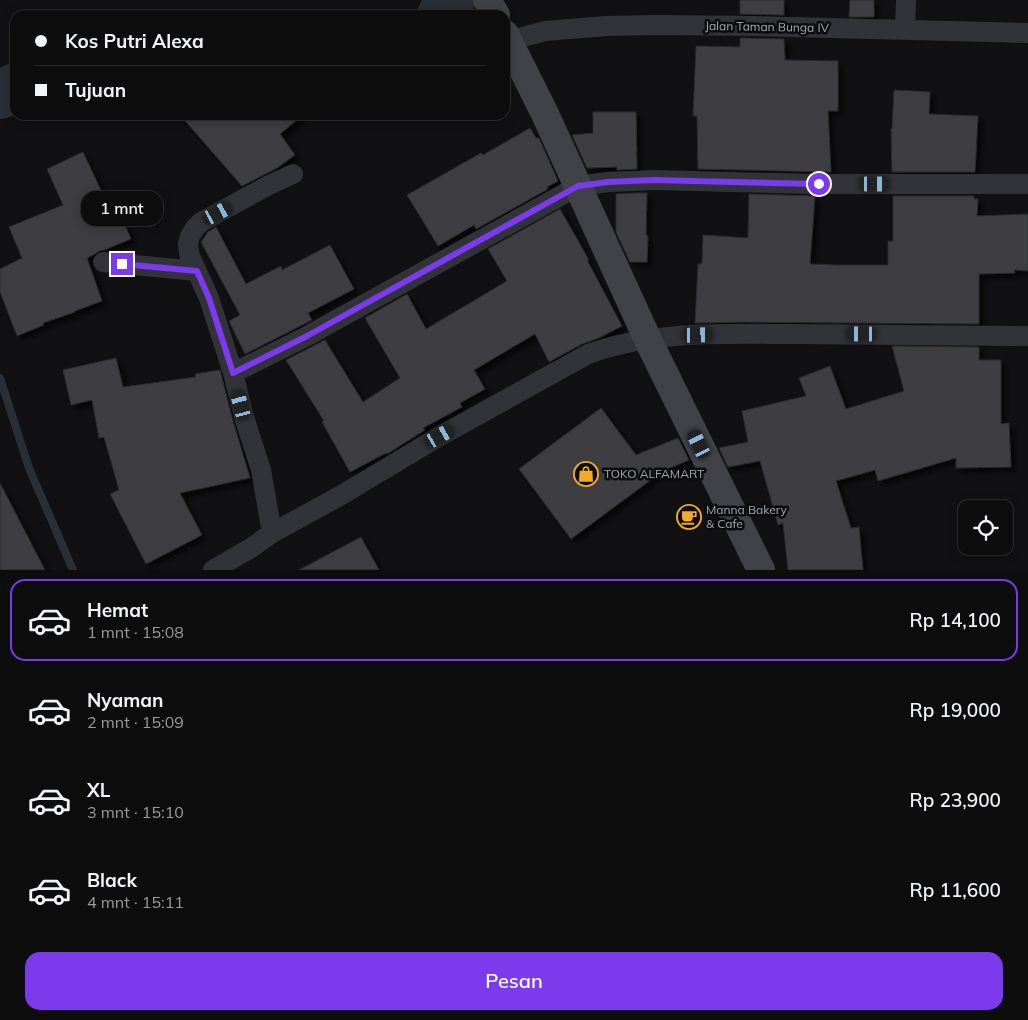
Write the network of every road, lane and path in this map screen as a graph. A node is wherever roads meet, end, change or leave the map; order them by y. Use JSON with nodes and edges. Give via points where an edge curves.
{"nodes":[{"id":1,"x":906,"y":0,"type":"edge"},
{"id":2,"x":510,"y":24,"type":"edge"},
{"id":3,"x":904,"y":29,"type":"junction"},
{"id":4,"x":1028,"y":33,"type":"edge"},
{"id":5,"x":510,"y":45,"type":"edge"},
{"id":6,"x":293,"y":174,"type":"dead end"},
{"id":7,"x":1028,"y":184,"type":"edge"},
{"id":8,"x":578,"y":186,"type":"junction"},
{"id":9,"x":103,"y":262,"type":"dead end"},
{"id":10,"x":197,"y":271,"type":"junction"},
{"id":11,"x":1028,"y":336,"type":"edge"},
{"id":12,"x":648,"y":340,"type":"junction"},
{"id":13,"x":233,"y":373,"type":"junction"},
{"id":14,"x":272,"y":534,"type":"junction"},
{"id":15,"x":213,"y":570,"type":"edge"},
{"id":16,"x":761,"y":570,"type":"edge"}],
"edges":[{"from":1,"to":3,"type":"street"},
{"from":2,"to":3,"type":"street","name":"Jalan Taman Bunga IV","via":[[546,31],[656,25]]},
{"from":3,"to":4,"type":"street","name":"Jalan Taman Bunga IV"},
{"from":5,"to":8,"type":"street"},
{"from":6,"to":10,"type":"street","via":[[195,228],[188,244]]},
{"from":7,"to":8,"type":"street","via":[[653,180]]},
{"from":8,"to":12,"type":"street"},
{"from":8,"to":13,"type":"street","via":[[307,336]]},
{"from":9,"to":10,"type":"street"},
{"from":10,"to":13,"type":"street"},
{"from":11,"to":12,"type":"street","via":[[738,334],[678,335]]},
{"from":12,"to":14,"type":"street","via":[[602,348],[588,354]]},
{"from":12,"to":16,"type":"street"},
{"from":13,"to":14,"type":"street","via":[[261,470]]},
{"from":14,"to":15,"type":"street"}]}
